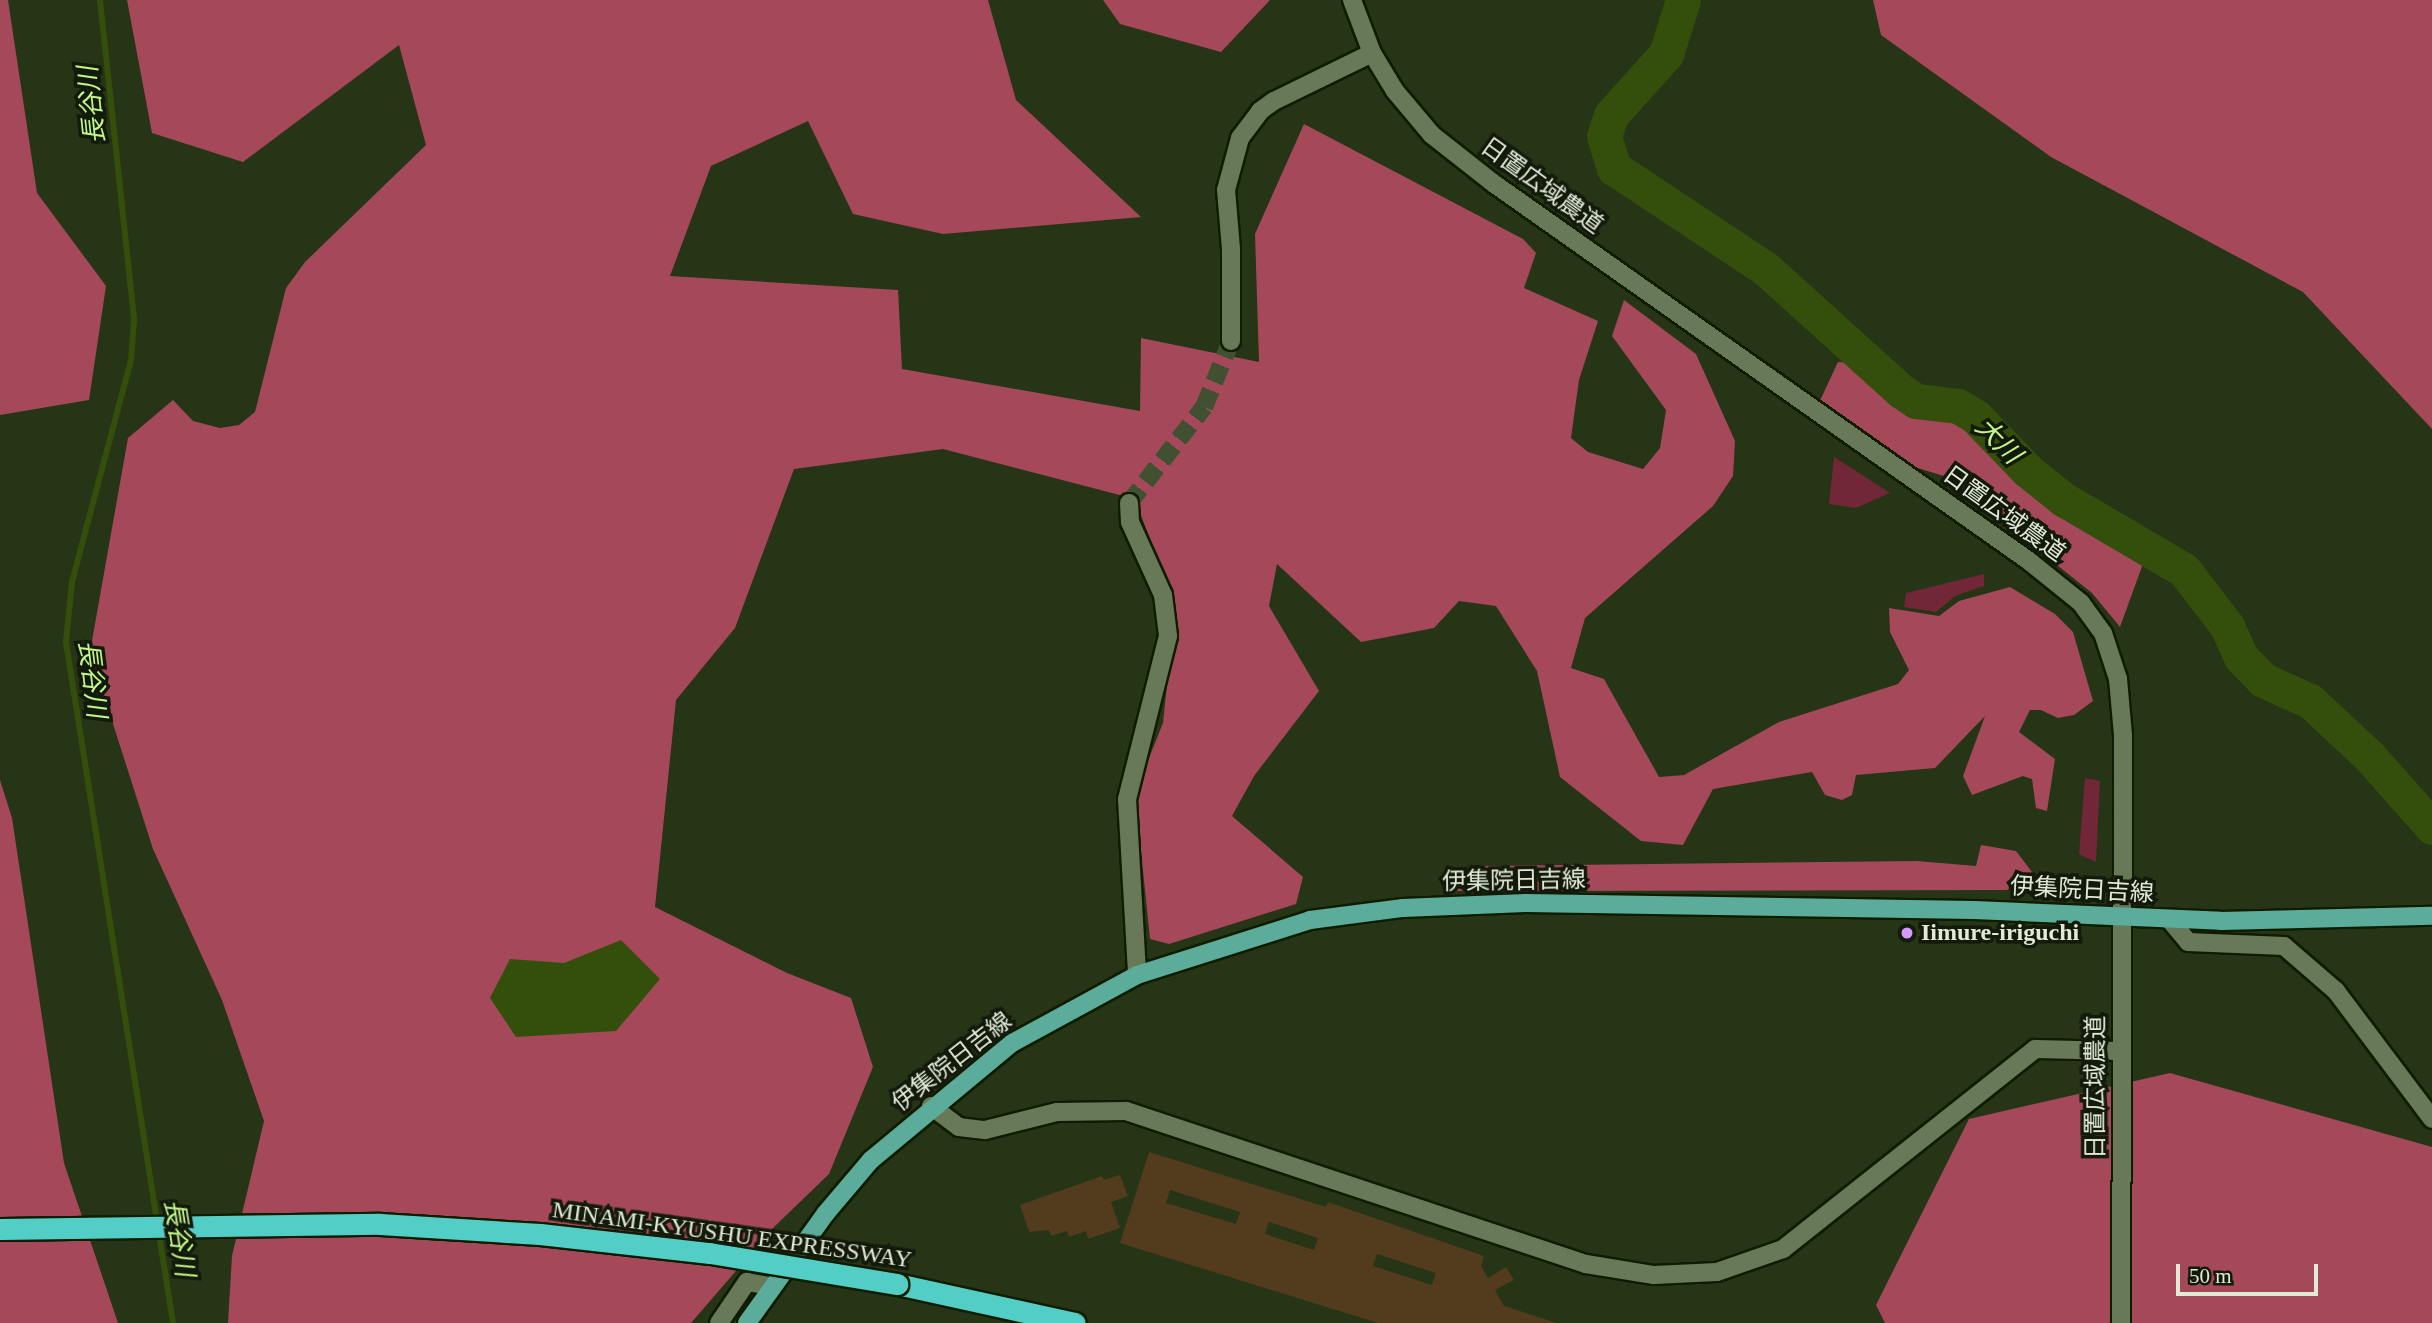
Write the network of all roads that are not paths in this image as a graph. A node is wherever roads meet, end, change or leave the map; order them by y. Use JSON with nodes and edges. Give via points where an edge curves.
{"nodes":[{"id":1,"x":1352,"y":0,"type":"edge"},
{"id":2,"x":1372,"y":53,"type":"junction"},
{"id":3,"x":1231,"y":341,"type":"tunnel mouth"},
{"id":4,"x":1129,"y":503,"type":"dead end"},
{"id":5,"x":2122,"y":915,"type":"junction"},
{"id":6,"x":2432,"y":916,"type":"edge"},
{"id":7,"x":2169,"y":919,"type":"junction"},
{"id":8,"x":1137,"y":975,"type":"junction"},
{"id":9,"x":2120,"y":1051,"type":"junction"},
{"id":10,"x":931,"y":1106,"type":"junction"},
{"id":11,"x":2432,"y":1119,"type":"edge"},
{"id":12,"x":0,"y":1229,"type":"edge"},
{"id":13,"x":770,"y":1286,"type":"junction"},
{"id":14,"x":719,"y":1323,"type":"edge"},
{"id":15,"x":747,"y":1323,"type":"edge"},
{"id":16,"x":1075,"y":1323,"type":"edge"},
{"id":17,"x":2121,"y":1323,"type":"edge"}],
"edges":[{"from":1,"to":2,"type":"street","name":"日置広域農道"},
{"from":2,"to":3,"type":"street","via":[[1274,101],[1259,111],[1240,138],[1226,190]]},
{"from":2,"to":5,"type":"street","name":"日置広域農道","via":[[1395,91],[1432,135],[1493,183],[2029,561],[2081,603],[2110,647],[2118,679],[2123,735]]},
{"from":4,"to":8,"type":"street","via":[[1130,522],[1163,595],[1168,636],[1127,799]]},
{"from":5,"to":7,"type":"main road","name":"伊集院日吉線"},
{"from":5,"to":8,"type":"main road","name":"伊集院日吉線","via":[[1525,903],[1403,908],[1310,920]]},
{"from":5,"to":9,"type":"street","name":"日置広域農道"},
{"from":6,"to":7,"type":"main road","name":"伊集院日吉線"},
{"from":7,"to":11,"type":"street","via":[[2188,942],[2284,946],[2336,991]]},
{"from":8,"to":10,"type":"main road","name":"伊集院日吉線","via":[[1012,1043]]},
{"from":9,"to":10,"type":"street","via":[[2035,1049],[1783,1249],[1717,1272],[1654,1275],[1586,1264],[1126,1111],[1057,1112],[985,1130],[959,1127]]},
{"from":9,"to":17,"type":"street","name":"日置広域農道"},
{"from":10,"to":13,"type":"main road","name":"伊集院日吉線","via":[[872,1160]]},
{"from":12,"to":16,"type":"highway","name":"MINAMI-KYUSHU EXPRESSWAY","bridge":true,"via":[[380,1224],[527,1233],[710,1254],[897,1284]]},
{"from":13,"to":14,"type":"street","via":[[747,1282]]},
{"from":13,"to":15,"type":"main road","name":"伊集院日吉線"}]}
